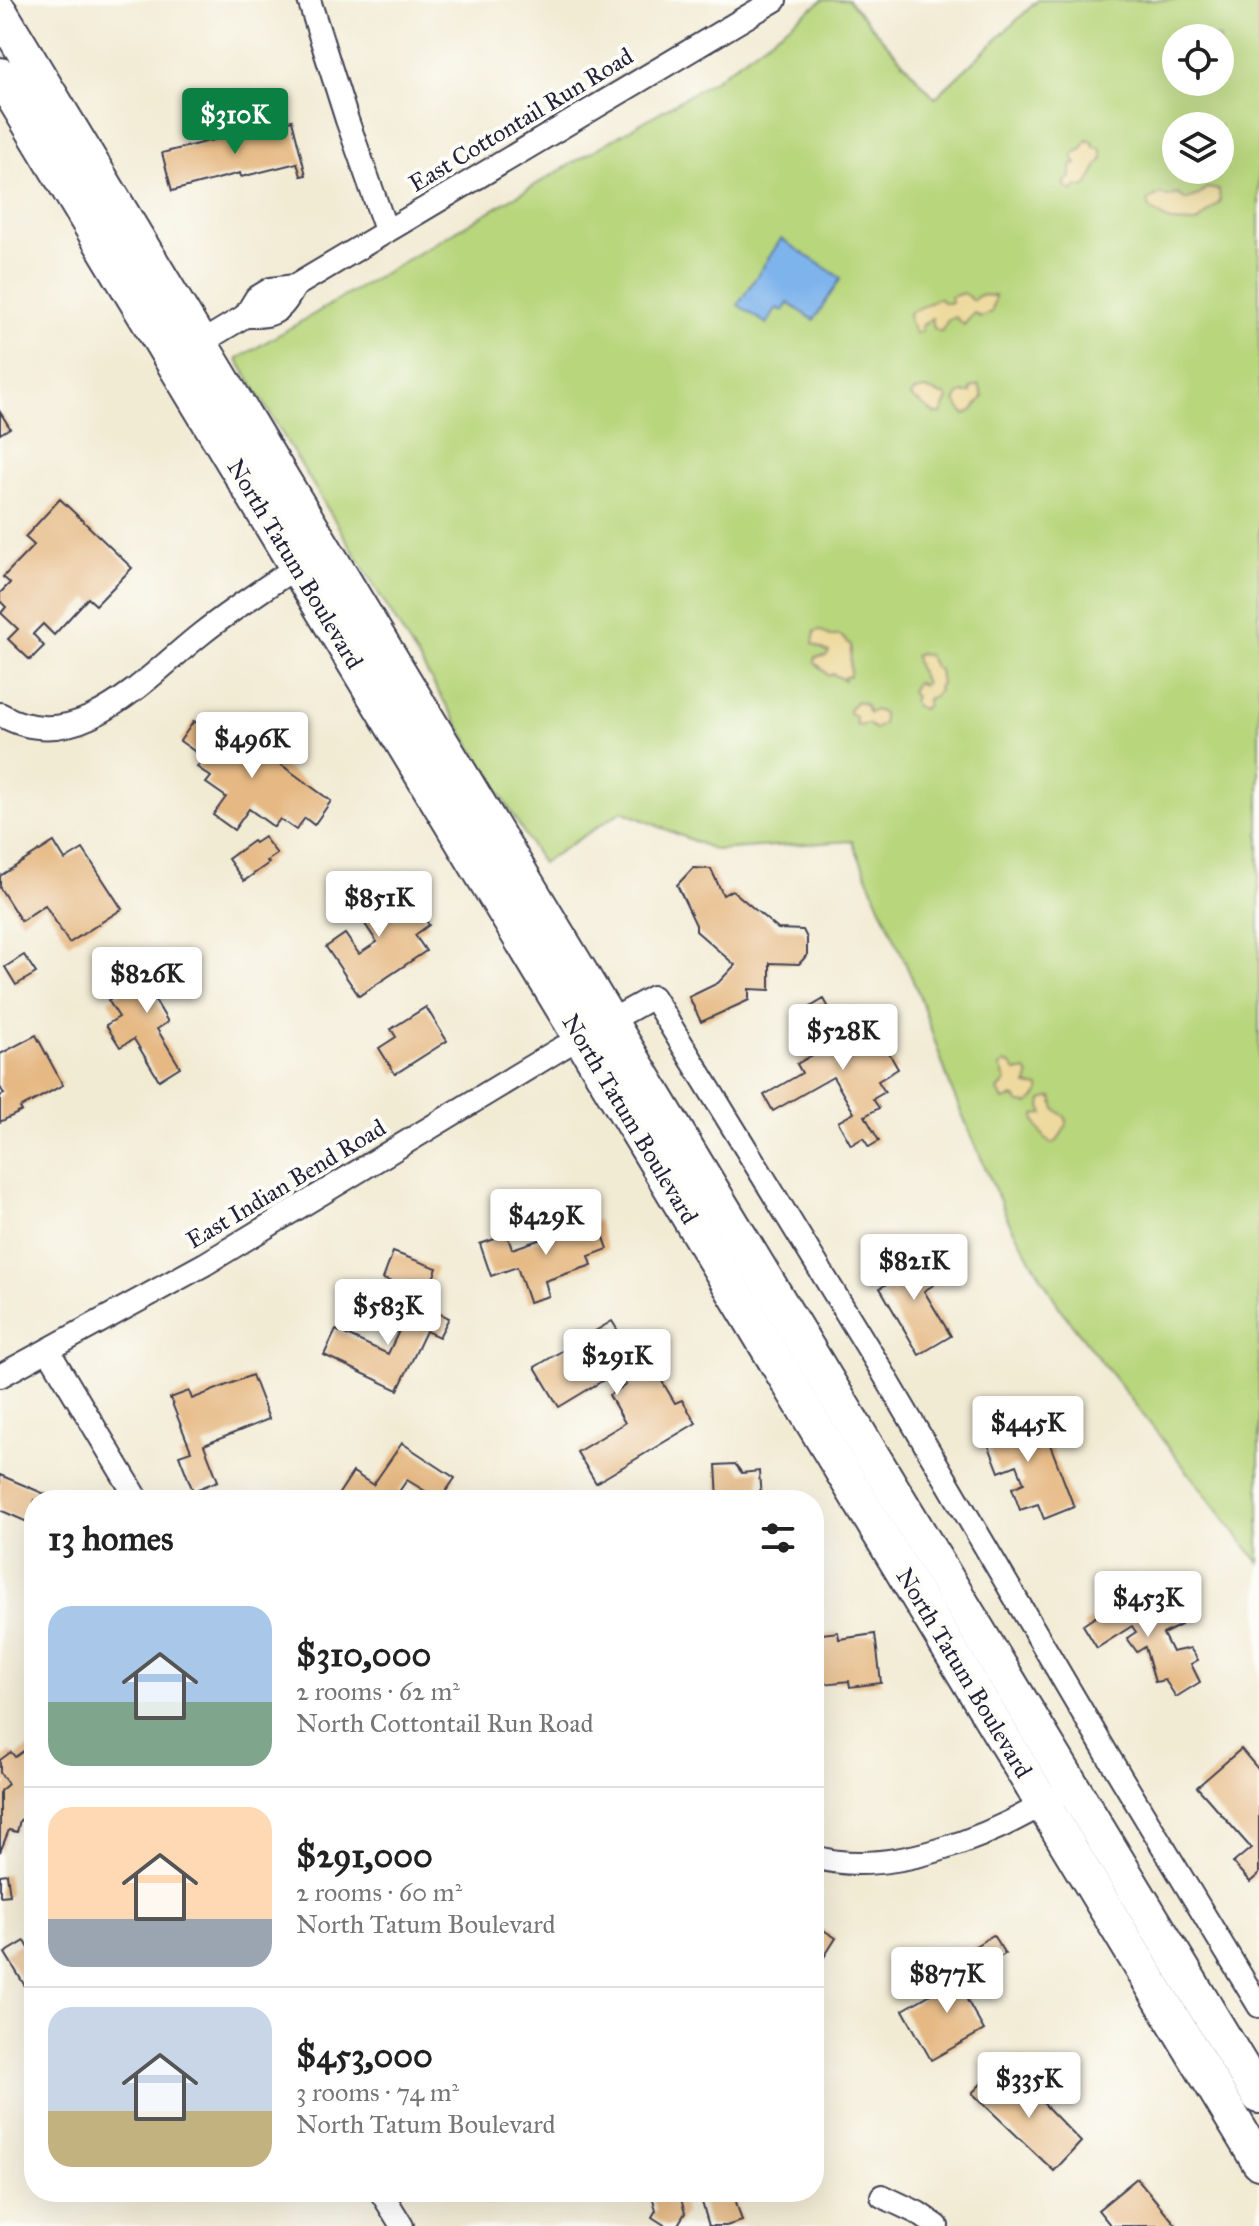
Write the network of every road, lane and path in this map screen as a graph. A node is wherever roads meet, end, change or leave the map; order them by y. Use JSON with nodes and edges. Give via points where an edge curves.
{"nodes":[{"id":1,"x":309,"y":0,"type":"edge"},
{"id":2,"x":775,"y":0,"type":"edge"},
{"id":3,"x":0,"y":12,"type":"edge"},
{"id":4,"x":0,"y":75,"type":"edge"},
{"id":5,"x":386,"y":230,"type":"junction"},
{"id":6,"x":186,"y":352,"type":"junction"},
{"id":7,"x":310,"y":557,"type":"junction"},
{"id":8,"x":1,"y":715,"type":"edge"},
{"id":9,"x":595,"y":1029,"type":"junction"},
{"id":10,"x":48,"y":1350,"type":"junction"},
{"id":11,"x":0,"y":1376,"type":"edge"},
{"id":12,"x":132,"y":1490,"type":"edge"},
{"id":13,"x":1072,"y":1786,"type":"junction"},
{"id":14,"x":1043,"y":1804,"type":"junction"},
{"id":15,"x":824,"y":1859,"type":"edge"},
{"id":16,"x":1259,"y":2006,"type":"edge"},
{"id":17,"x":1259,"y":2096,"type":"edge"},
{"id":18,"x":1259,"y":2162,"type":"edge"},
{"id":19,"x":882,"y":2196,"type":"dead end"},
{"id":20,"x":387,"y":2202,"type":"edge"},
{"id":21,"x":402,"y":2226,"type":"edge"},
{"id":22,"x":937,"y":2226,"type":"edge"}],
"edges":[{"from":1,"to":5,"type":"street"},
{"from":2,"to":5,"type":"street","name":"East Cottontail Run Road"},
{"from":3,"to":6,"type":"main road","name":"North Tatum Boulevard"},
{"from":4,"to":6,"type":"main road","name":"North Tatum Boulevard"},
{"from":5,"to":6,"type":"street","name":"East Cottontail Run Road","via":[[295,286],[271,289],[256,298],[245,316]]},
{"from":6,"to":7,"type":"main road","name":"North Tatum Boulevard"},
{"from":7,"to":8,"type":"street","via":[[95,717],[42,727]]},
{"from":7,"to":9,"type":"main road","name":"North Tatum Boulevard"},
{"from":9,"to":10,"type":"street","name":"East Indian Bend Road","via":[[205,1264]]},
{"from":9,"to":13,"type":"main road","name":"North Tatum Boulevard"},
{"from":9,"to":14,"type":"main road","name":"North Tatum Boulevard"},
{"from":9,"to":16,"type":"street","name":"North Tatum Boulevard","via":[[653,997]]},
{"from":10,"to":11,"type":"street","name":"East Indian Bend Road"},
{"from":10,"to":12,"type":"street"},
{"from":13,"to":14,"type":"street"},
{"from":13,"to":17,"type":"main road","name":"North Tatum Boulevard"},
{"from":14,"to":15,"type":"street","via":[[995,1830],[908,1858],[848,1863]]},
{"from":14,"to":18,"type":"main road","name":"North Tatum Boulevard"},
{"from":19,"to":22,"type":"street"},
{"from":20,"to":21,"type":"street"}]}
